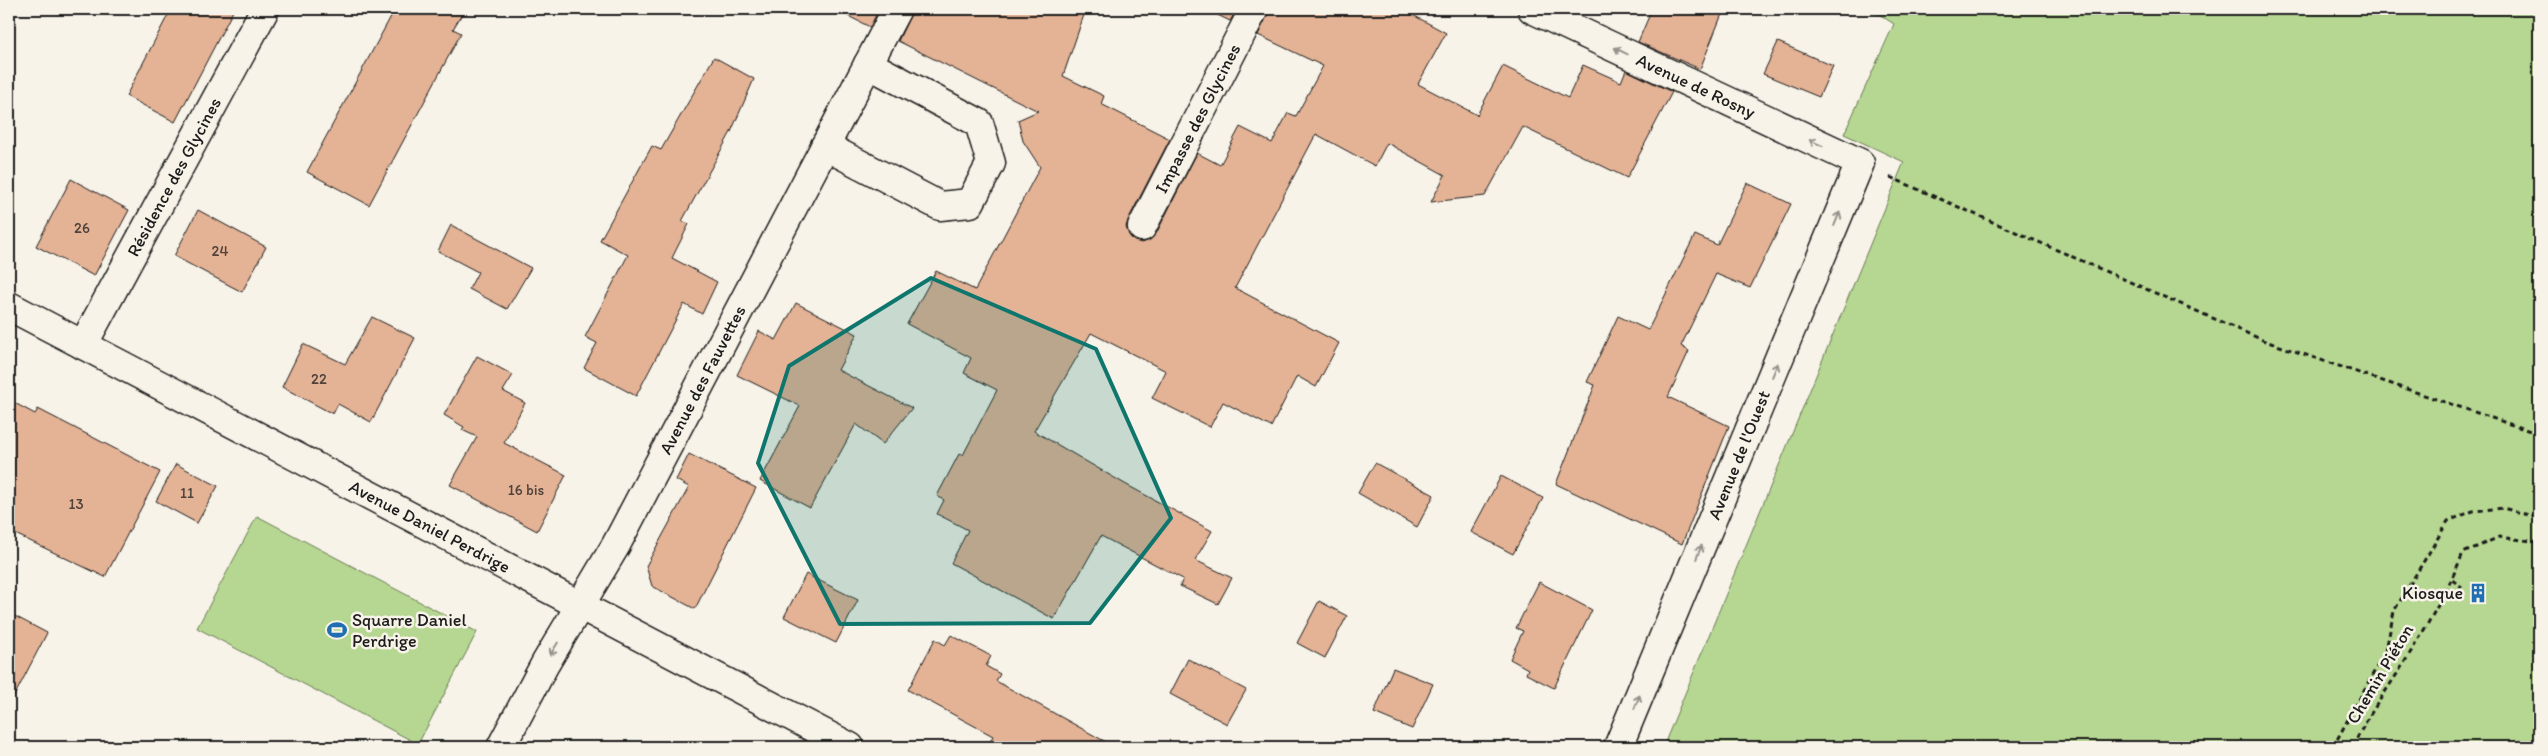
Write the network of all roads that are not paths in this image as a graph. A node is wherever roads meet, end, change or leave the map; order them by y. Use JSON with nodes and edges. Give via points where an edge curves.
{"nodes":[{"id":1,"x":265,"y":9,"type":"edge"},
{"id":2,"x":897,"y":9,"type":"edge"},
{"id":3,"x":1254,"y":9,"type":"edge"},
{"id":4,"x":1532,"y":9,"type":"edge"},
{"id":5,"x":868,"y":64,"type":"junction"},
{"id":6,"x":825,"y":146,"type":"junction"},
{"id":7,"x":1860,"y":164,"type":"joint"},
{"id":8,"x":1142,"y":228,"type":"dead end"},
{"id":9,"x":9,"y":306,"type":"edge"},
{"id":10,"x":83,"y":345,"type":"junction"},
{"id":11,"x":579,"y":607,"type":"junction"},
{"id":12,"x":501,"y":747,"type":"edge"},
{"id":13,"x":850,"y":747,"type":"edge"},
{"id":14,"x":1618,"y":747,"type":"edge"}],
"edges":[{"from":1,"to":10,"type":"street","name":"Résidence des Glycines"},
{"from":2,"to":5,"type":"street","name":"Avenue des Fauvettes"},
{"from":3,"to":8,"type":"street","name":"Impasse des Glycines"},
{"from":7,"to":4,"type":"street","name":"Avenue de Rosny","one_way":true},
{"from":5,"to":6,"type":"street","name":"Avenue des Fauvettes"},
{"from":5,"to":6,"type":"street","via":[[979,124],[991,163],[970,203],[940,206]]},
{"from":6,"to":11,"type":"street","name":"Avenue des Fauvettes","via":[[616,544]]},
{"from":14,"to":7,"type":"street","name":"Avenue de l'Ouest","one_way":true},
{"from":9,"to":10,"type":"street","name":"Avenue Daniel Perdrige"},
{"from":10,"to":11,"type":"street","name":"Avenue Daniel Perdrige"},
{"from":11,"to":12,"type":"street","name":"Avenue des Fauvettes","one_way":true},
{"from":11,"to":13,"type":"street","name":"Avenue Daniel Perdrige"}]}
